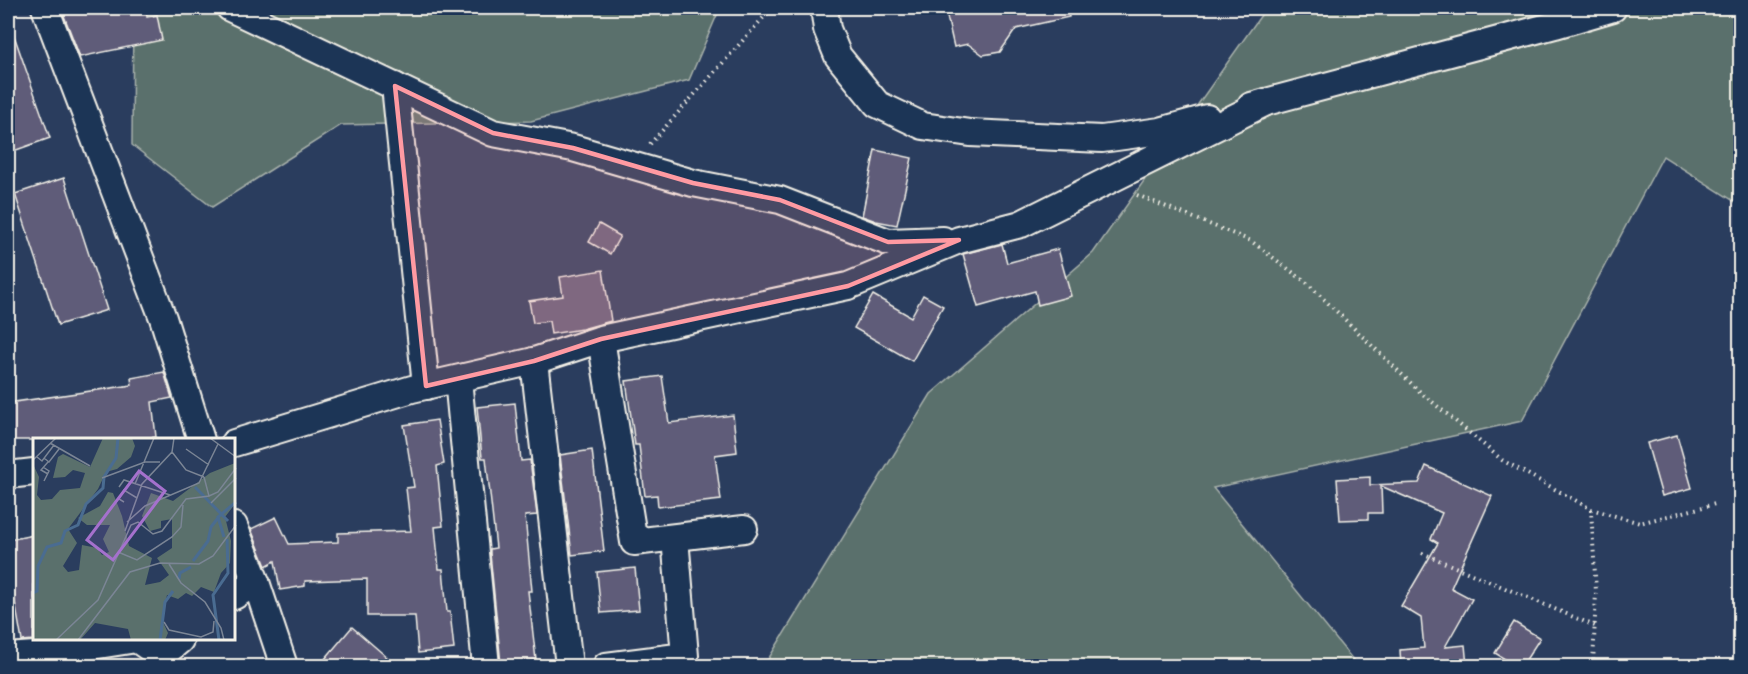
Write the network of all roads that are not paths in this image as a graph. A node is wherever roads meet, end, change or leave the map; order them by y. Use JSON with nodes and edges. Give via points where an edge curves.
{"nodes":[{"id":1,"x":45,"y":8,"type":"edge"},
{"id":2,"x":230,"y":8,"type":"edge"},
{"id":3,"x":824,"y":8,"type":"edge"},
{"id":4,"x":1612,"y":8,"type":"edge"},
{"id":5,"x":1553,"y":16,"type":"edge"},
{"id":6,"x":395,"y":86,"type":"junction"},
{"id":7,"x":1266,"y":102,"type":"junction"},
{"id":8,"x":959,"y":240,"type":"junction"},
{"id":9,"x":601,"y":339,"type":"junction"},
{"id":10,"x":534,"y":361,"type":"junction"},
{"id":11,"x":458,"y":379,"type":"junction"},
{"id":12,"x":426,"y":387,"type":"junction"},
{"id":13,"x":200,"y":438,"type":"edge"},
{"id":14,"x":236,"y":442,"type":"edge"},
{"id":15,"x":33,"y":472,"type":"edge"},
{"id":16,"x":8,"y":475,"type":"edge"},
{"id":17,"x":744,"y":529,"type":"dead end"},
{"id":18,"x":236,"y":531,"type":"edge"},
{"id":19,"x":675,"y":538,"type":"junction"},
{"id":20,"x":256,"y":582,"type":"junction"},
{"id":21,"x":236,"y":595,"type":"edge"},
{"id":22,"x":119,"y":641,"type":"edge"},
{"id":23,"x":141,"y":641,"type":"edge"},
{"id":24,"x":178,"y":641,"type":"edge"},
{"id":25,"x":8,"y":657,"type":"edge"},
{"id":26,"x":284,"y":666,"type":"edge"},
{"id":27,"x":486,"y":666,"type":"edge"},
{"id":28,"x":569,"y":666,"type":"edge"},
{"id":29,"x":606,"y":666,"type":"edge"}],
"edges":[{"from":1,"to":13,"type":"street","via":[[163,318]]},
{"from":2,"to":6,"type":"street"},
{"from":3,"to":7,"type":"street","via":[[838,56],[877,104],[923,126],[970,133],[1102,139],[1160,131]]},
{"from":4,"to":5,"type":"street"},
{"from":5,"to":7,"type":"street"},
{"from":6,"to":8,"type":"street","via":[[493,133],[573,148],[693,183],[780,200],[888,242]]},
{"from":6,"to":12,"type":"street"},
{"from":7,"to":8,"type":"street","via":[[1021,224]]},
{"from":8,"to":9,"type":"street","via":[[848,286]]},
{"from":9,"to":10,"type":"street"},
{"from":9,"to":19,"type":"street","via":[[634,542]]},
{"from":10,"to":11,"type":"street"},
{"from":10,"to":28,"type":"street"},
{"from":11,"to":12,"type":"street"},
{"from":11,"to":27,"type":"street"},
{"from":12,"to":14,"type":"street"},
{"from":15,"to":16,"type":"street"},
{"from":17,"to":19,"type":"street"},
{"from":18,"to":20,"type":"street"},
{"from":19,"to":29,"type":"street","via":[[685,656]]},
{"from":20,"to":21,"type":"street"},
{"from":20,"to":26,"type":"street"},
{"from":22,"to":25,"type":"street"},
{"from":23,"to":24,"type":"street","via":[[161,656]]}]}
